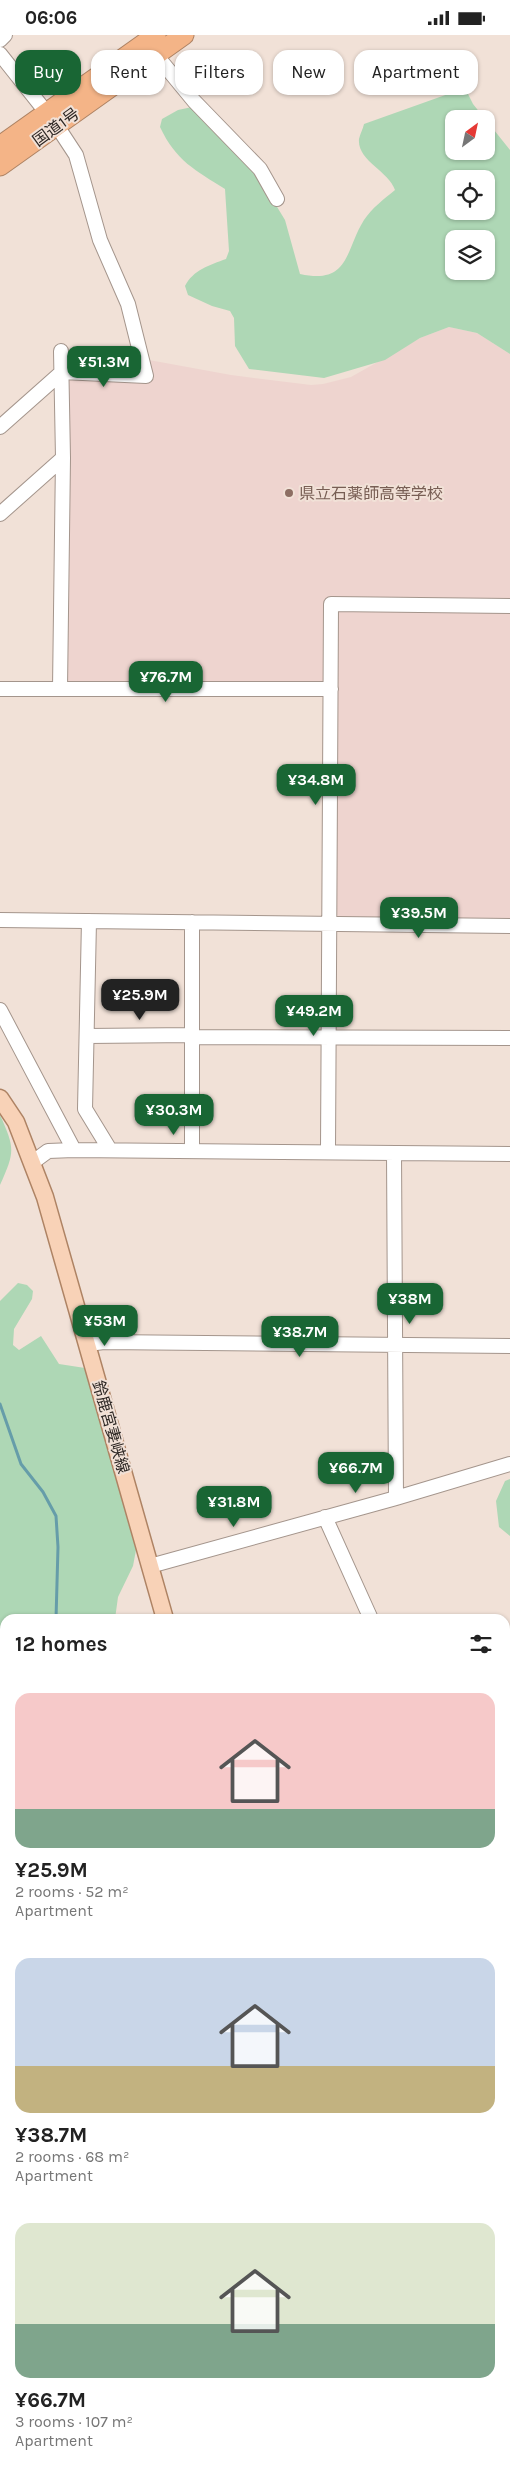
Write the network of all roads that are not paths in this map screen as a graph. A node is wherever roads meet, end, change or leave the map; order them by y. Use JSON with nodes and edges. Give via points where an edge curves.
{"nodes":[{"id":1,"x":5,"y":35,"type":"edge"},
{"id":2,"x":156,"y":35,"type":"edge"},
{"id":3,"x":184,"y":35,"type":"edge"},
{"id":4,"x":193,"y":35,"type":"edge"},
{"id":5,"x":0,"y":40,"type":"edge"},
{"id":6,"x":0,"y":55,"type":"edge"},
{"id":7,"x":165,"y":58,"type":"edge"},
{"id":8,"x":165,"y":66,"type":"edge"},
{"id":9,"x":114,"y":95,"type":"edge"},
{"id":10,"x":54,"y":123,"type":"junction"},
{"id":11,"x":0,"y":146,"type":"edge"},
{"id":12,"x":0,"y":167,"type":"edge"},
{"id":13,"x":277,"y":199,"type":"dead end"},
{"id":14,"x":61,"y":351,"type":"dead end"},
{"id":15,"x":62,"y":373,"type":"junction"},
{"id":16,"x":0,"y":427,"type":"edge"},
{"id":17,"x":63,"y":459,"type":"junction"},
{"id":18,"x":0,"y":513,"type":"edge"},
{"id":19,"x":510,"y":606,"type":"edge"},
{"id":20,"x":0,"y":689,"type":"edge"},
{"id":21,"x":60,"y":689,"type":"junction"},
{"id":22,"x":331,"y":689,"type":"junction"},
{"id":23,"x":0,"y":921,"type":"edge"},
{"id":24,"x":89,"y":921,"type":"junction"},
{"id":25,"x":192,"y":922,"type":"junction"},
{"id":26,"x":330,"y":923,"type":"junction"},
{"id":27,"x":510,"y":926,"type":"edge"},
{"id":28,"x":0,"y":1010,"type":"edge"},
{"id":29,"x":87,"y":1036,"type":"junction"},
{"id":30,"x":193,"y":1036,"type":"junction"},
{"id":31,"x":328,"y":1037,"type":"junction"},
{"id":32,"x":510,"y":1038,"type":"edge"},
{"id":33,"x":0,"y":1098,"type":"edge"},
{"id":34,"x":74,"y":1150,"type":"junction"},
{"id":35,"x":110,"y":1150,"type":"junction"},
{"id":36,"x":192,"y":1151,"type":"junction"},
{"id":37,"x":328,"y":1151,"type":"junction"},
{"id":38,"x":394,"y":1153,"type":"junction"},
{"id":39,"x":510,"y":1154,"type":"edge"},
{"id":40,"x":33,"y":1162,"type":"junction"},
{"id":41,"x":88,"y":1344,"type":"junction"},
{"id":42,"x":396,"y":1345,"type":"junction"},
{"id":43,"x":510,"y":1346,"type":"edge"},
{"id":44,"x":510,"y":1464,"type":"edge"},
{"id":45,"x":396,"y":1498,"type":"junction"},
{"id":46,"x":325,"y":1517,"type":"junction"},
{"id":47,"x":150,"y":1566,"type":"junction"},
{"id":48,"x":164,"y":1614,"type":"edge"},
{"id":49,"x":370,"y":1614,"type":"edge"}],
"edges":[{"from":1,"to":5,"type":"street"},
{"from":2,"to":10,"type":"highway","name":"国道1号"},
{"from":3,"to":10,"type":"highway","name":"国道1号"},
{"from":4,"to":7,"type":"street"},
{"from":6,"to":10,"type":"street"},
{"from":8,"to":13,"type":"street","via":[[260,169]]},
{"from":9,"to":10,"type":"street","via":[[74,124]]},
{"from":10,"to":11,"type":"highway","name":"国道1号"},
{"from":10,"to":12,"type":"highway","name":"国道1号"},
{"from":10,"to":15,"type":"street","via":[[76,155],[100,240],[128,304],[146,376]]},
{"from":14,"to":15,"type":"street"},
{"from":15,"to":16,"type":"street"},
{"from":15,"to":17,"type":"street"},
{"from":17,"to":18,"type":"street"},
{"from":17,"to":21,"type":"street"},
{"from":19,"to":22,"type":"street","via":[[331,604]]},
{"from":20,"to":21,"type":"street"},
{"from":21,"to":22,"type":"street"},
{"from":22,"to":26,"type":"street"},
{"from":23,"to":24,"type":"street"},
{"from":24,"to":25,"type":"street"},
{"from":24,"to":29,"type":"street"},
{"from":25,"to":26,"type":"street"},
{"from":25,"to":30,"type":"street"},
{"from":26,"to":27,"type":"street"},
{"from":26,"to":31,"type":"street"},
{"from":28,"to":34,"type":"street"},
{"from":29,"to":30,"type":"street"},
{"from":29,"to":35,"type":"street","via":[[85,1109]]},
{"from":30,"to":31,"type":"street"},
{"from":30,"to":36,"type":"street"},
{"from":31,"to":32,"type":"street"},
{"from":31,"to":37,"type":"street"},
{"from":33,"to":40,"type":"main road","name":"鈴鹿宮妻峡線","via":[[16,1123]]},
{"from":34,"to":35,"type":"street"},
{"from":34,"to":40,"type":"street","via":[[48,1151]]},
{"from":35,"to":36,"type":"street"},
{"from":36,"to":37,"type":"street"},
{"from":37,"to":38,"type":"street"},
{"from":38,"to":39,"type":"street"},
{"from":38,"to":42,"type":"street"},
{"from":40,"to":41,"type":"main road","name":"鈴鹿宮妻峡線"},
{"from":41,"to":42,"type":"street"},
{"from":41,"to":47,"type":"main road","name":"鈴鹿宮妻峡線"},
{"from":42,"to":43,"type":"street"},
{"from":42,"to":45,"type":"street"},
{"from":44,"to":45,"type":"street"},
{"from":45,"to":46,"type":"street"},
{"from":46,"to":47,"type":"street"},
{"from":46,"to":49,"type":"street"},
{"from":47,"to":48,"type":"main road","name":"鈴鹿宮妻峡線"}]}
